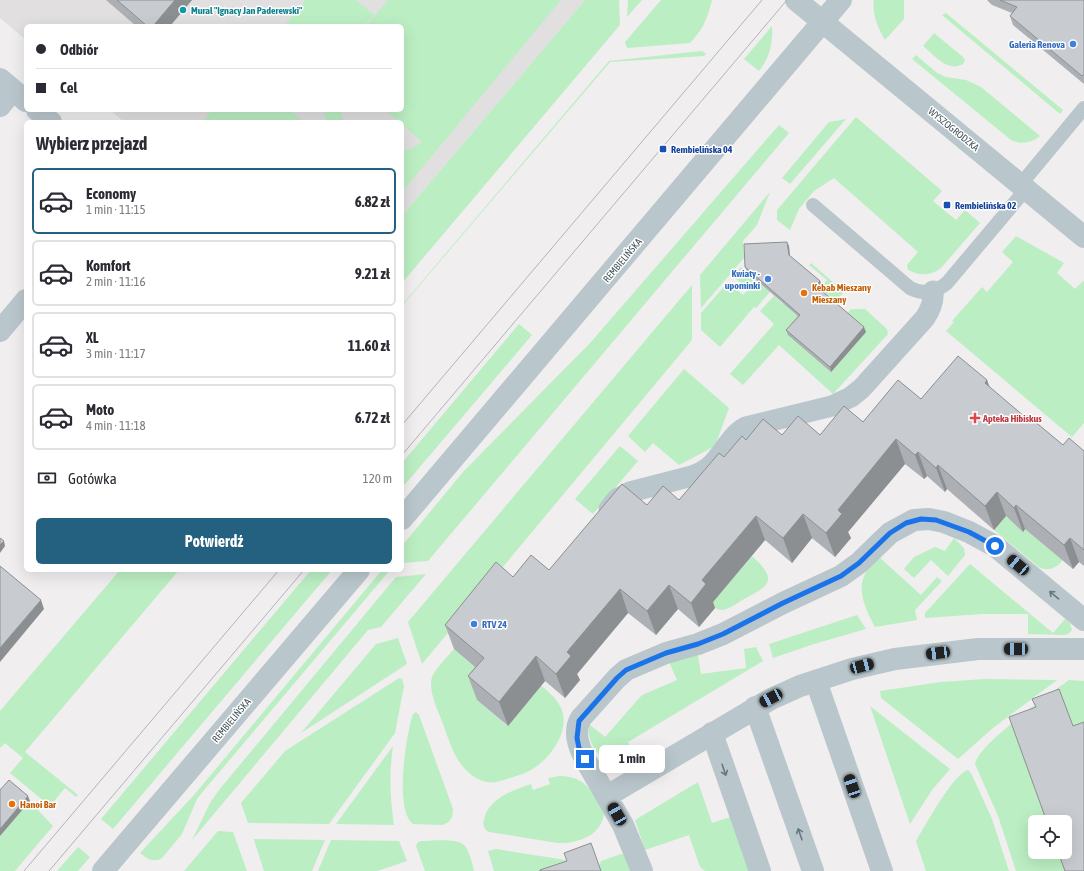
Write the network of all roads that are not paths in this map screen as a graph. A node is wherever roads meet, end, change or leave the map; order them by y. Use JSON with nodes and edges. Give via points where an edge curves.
{"nodes":[{"id":1,"x":796,"y":0,"type":"edge"},
{"id":2,"x":841,"y":0,"type":"edge"},
{"id":3,"x":823,"y":22,"type":"junction"},
{"id":4,"x":1083,"y":110,"type":"edge"},
{"id":5,"x":39,"y":112,"type":"edge"},
{"id":6,"x":49,"y":120,"type":"edge"},
{"id":7,"x":1024,"y":187,"type":"junction"},
{"id":8,"x":813,"y":205,"type":"dead end"},
{"id":9,"x":1084,"y":236,"type":"edge"},
{"id":10,"x":933,"y":291,"type":"junction"},
{"id":11,"x":24,"y":302,"type":"edge"},
{"id":12,"x":0,"y":331,"type":"edge"},
{"id":13,"x":404,"y":517,"type":"edge"},
{"id":14,"x":597,"y":523,"type":"edge"},
{"id":15,"x":357,"y":572,"type":"edge"},
{"id":16,"x":1084,"y":620,"type":"edge"},
{"id":17,"x":1084,"y":649,"type":"edge"},
{"id":18,"x":816,"y":681,"type":"junction"},
{"id":19,"x":756,"y":707,"type":"junction"},
{"id":20,"x":712,"y":733,"type":"junction"},
{"id":21,"x":607,"y":796,"type":"junction"},
{"id":22,"x":103,"y":871,"type":"edge"},
{"id":23,"x":642,"y":871,"type":"edge"},
{"id":24,"x":760,"y":871,"type":"edge"},
{"id":25,"x":813,"y":871,"type":"edge"},
{"id":26,"x":882,"y":871,"type":"edge"}],
"edges":[{"from":1,"to":3,"type":"street","name":"WYSZOGRODZKA"},
{"from":2,"to":3,"type":"street","name":"REMBIELIŃSKA"},
{"from":3,"to":7,"type":"street","name":"WYSZOGRODZKA"},
{"from":3,"to":13,"type":"street","name":"REMBIELIŃSKA"},
{"from":4,"to":7,"type":"lane"},
{"from":5,"to":6,"type":"street"},
{"from":7,"to":9,"type":"street","name":"WYSZOGRODZKA"},
{"from":7,"to":10,"type":"lane","via":[[947,283]]},
{"from":8,"to":10,"type":"lane","via":[[910,288],[924,292]]},
{"from":10,"to":14,"type":"street","via":[[933,303],[926,318],[851,397],[832,406],[746,427],[700,473],[622,495]]},
{"from":11,"to":12,"type":"street"},
{"from":15,"to":22,"type":"street","name":"REMBIELIŃSKA"},
{"from":16,"to":21,"type":"street","one_way":true,"via":[[995,546],[940,521],[914,520],[890,533],[859,563],[841,576],[723,634],[666,653],[630,668],[620,675],[581,718],[577,731],[581,752]]},
{"from":17,"to":18,"type":"street","via":[[978,649],[924,655],[872,664]]},
{"from":18,"to":19,"type":"street"},
{"from":18,"to":26,"type":"street"},
{"from":19,"to":20,"type":"street"},
{"from":25,"to":19,"type":"street","one_way":true},
{"from":20,"to":21,"type":"street"},
{"from":20,"to":24,"type":"street","one_way":true},
{"from":21,"to":23,"type":"street","via":[[624,827]]}]}
